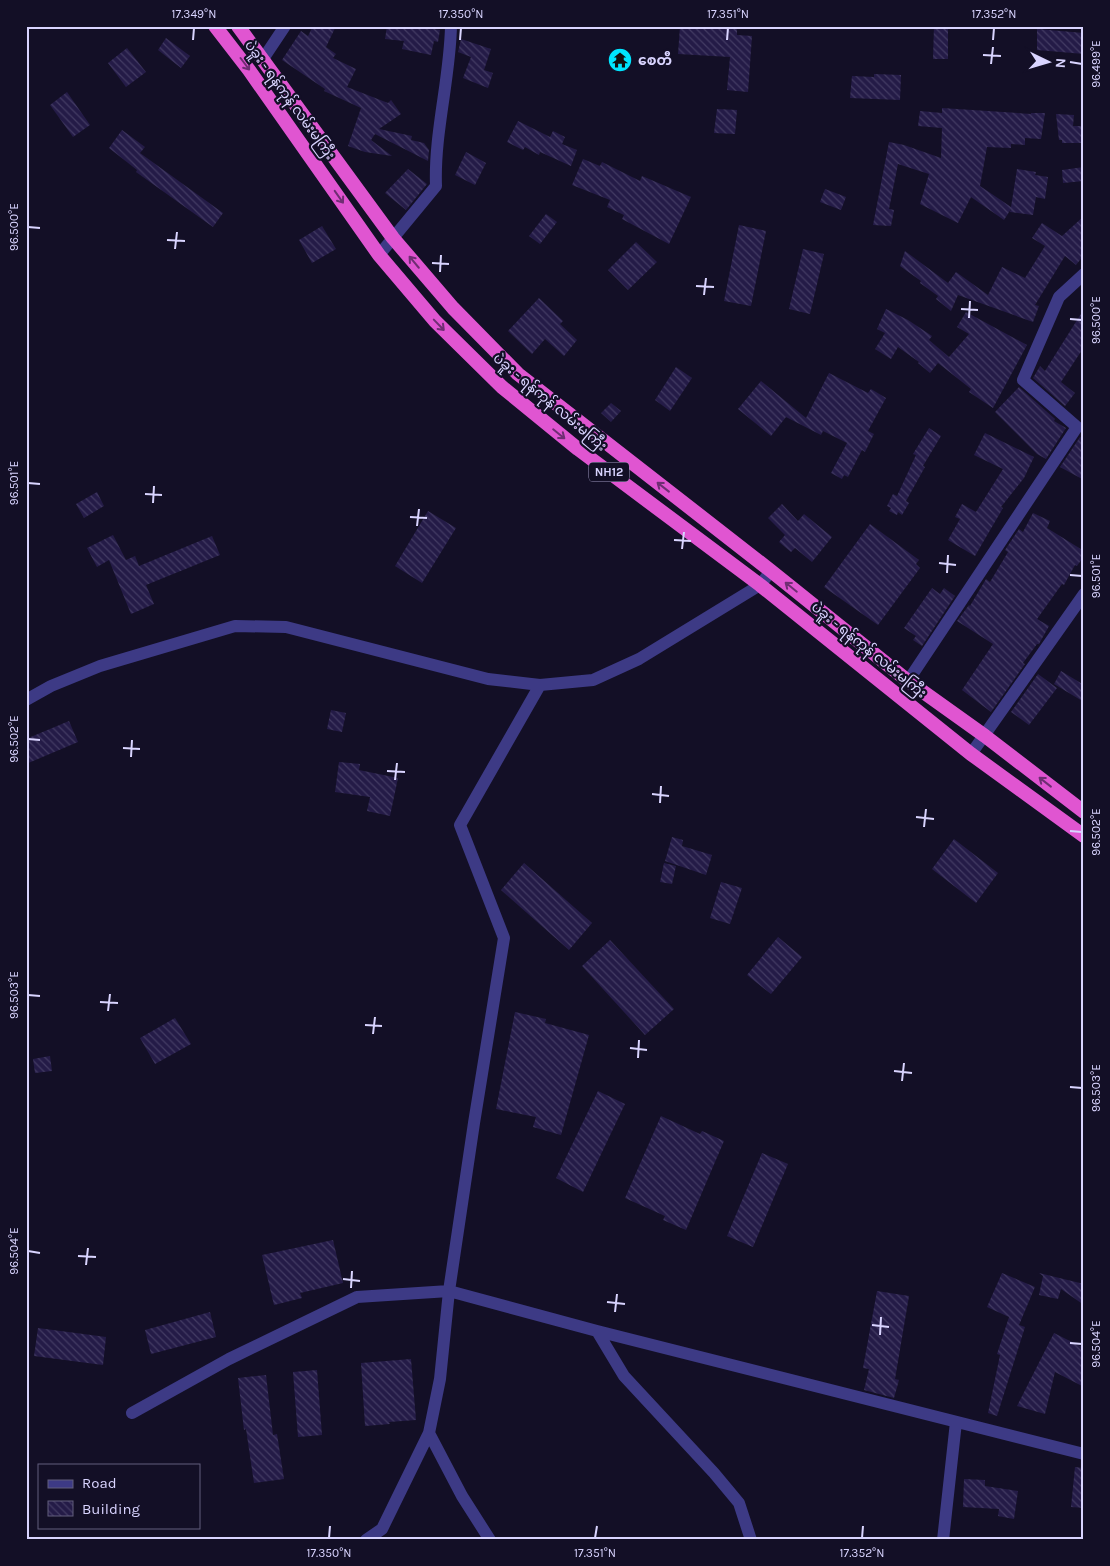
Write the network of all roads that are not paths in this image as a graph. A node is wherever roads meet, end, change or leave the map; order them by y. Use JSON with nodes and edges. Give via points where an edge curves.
{"nodes":[{"id":1,"x":215,"y":26,"type":"edge"},
{"id":2,"x":238,"y":26,"type":"edge"},
{"id":3,"x":285,"y":26,"type":"edge"},
{"id":4,"x":451,"y":26,"type":"edge"},
{"id":5,"x":263,"y":59,"type":"junction"},
{"id":6,"x":393,"y":238,"type":"junction"},
{"id":7,"x":379,"y":254,"type":"junction"},
{"id":8,"x":1084,"y":274,"type":"edge"},
{"id":9,"x":771,"y":571,"type":"junction"},
{"id":10,"x":760,"y":585,"type":"junction"},
{"id":11,"x":1084,"y":594,"type":"edge"},
{"id":12,"x":908,"y":681,"type":"junction"},
{"id":13,"x":540,"y":685,"type":"junction"},
{"id":14,"x":26,"y":700,"type":"edge"},
{"id":15,"x":985,"y":736,"type":"junction"},
{"id":16,"x":971,"y":754,"type":"junction"},
{"id":17,"x":1084,"y":812,"type":"edge"},
{"id":18,"x":1084,"y":836,"type":"edge"},
{"id":19,"x":449,"y":1291,"type":"junction"},
{"id":20,"x":597,"y":1331,"type":"junction"},
{"id":21,"x":132,"y":1413,"type":"dead end"},
{"id":22,"x":956,"y":1422,"type":"junction"},
{"id":23,"x":428,"y":1433,"type":"junction"},
{"id":24,"x":1084,"y":1454,"type":"edge"},
{"id":25,"x":749,"y":1538,"type":"edge"},
{"id":26,"x":366,"y":1540,"type":"edge"},
{"id":27,"x":490,"y":1540,"type":"edge"},
{"id":28,"x":943,"y":1540,"type":"edge"}],
"edges":[{"from":1,"to":7,"type":"highway","name":"ပဲခူး - ရန်ကုန် လမ်းမကြီး","number":"NH12","one_way":true},
{"from":2,"to":5,"type":"highway","name":"ပဲခူး - ရန်ကုန် လမ်းမကြီး","number":"NH12"},
{"from":3,"to":5,"type":"street"},
{"from":4,"to":6,"type":"street","via":[[435,165],[436,186]]},
{"from":5,"to":6,"type":"highway","name":"ပဲခူး - ရန်ကုန် လမ်းမကြီး","number":"NH12"},
{"from":6,"to":7,"type":"street"},
{"from":9,"to":6,"type":"highway","name":"ပဲခူး - ရန်ကုန် လမ်းမကြီး","number":"NH12","one_way":true,"via":[[518,374],[453,308]]},
{"from":7,"to":10,"type":"highway","name":"ပဲခူး - ရန်ကုန် လမ်းမကြီး","number":"NH12","one_way":true,"via":[[435,321],[502,387]]},
{"from":8,"to":12,"type":"street","via":[[1059,297],[1023,380],[1077,427]]},
{"from":9,"to":10,"type":"street"},
{"from":12,"to":9,"type":"highway","name":"ပဲခူး - ရန်ကုန် လမ်းမကြီး","number":"NH12","one_way":true},
{"from":10,"to":13,"type":"street","via":[[639,659],[593,680]]},
{"from":10,"to":16,"type":"highway","name":"ပဲခူး - ရန်ကုန် လမ်းမကြီး","number":"NH12"},
{"from":11,"to":15,"type":"street"},
{"from":12,"to":15,"type":"highway","name":"ပဲခူး - ရန်ကုန် လမ်းမကြီး","number":"NH12"},
{"from":13,"to":14,"type":"street","via":[[488,678],[286,627],[235,626],[100,666]]},
{"from":13,"to":19,"type":"street","via":[[460,825],[504,938]]},
{"from":15,"to":16,"type":"street"},
{"from":17,"to":15,"type":"highway","name":"ပဲခူး - ရန်ကုန် လမ်းမကြီး","number":"NH12","one_way":true},
{"from":16,"to":18,"type":"highway","name":"ပဲခူး - ရန်ကုန် လမ်းမကြီး","number":"NH12"},
{"from":19,"to":20,"type":"street"},
{"from":19,"to":21,"type":"street","via":[[357,1297],[229,1359]]},
{"from":19,"to":23,"type":"street","via":[[440,1379]]},
{"from":20,"to":22,"type":"street"},
{"from":20,"to":25,"type":"street","via":[[624,1376],[739,1503]]},
{"from":22,"to":24,"type":"street"},
{"from":22,"to":28,"type":"street"},
{"from":23,"to":26,"type":"street","via":[[382,1529]]},
{"from":23,"to":27,"type":"street"}]}
